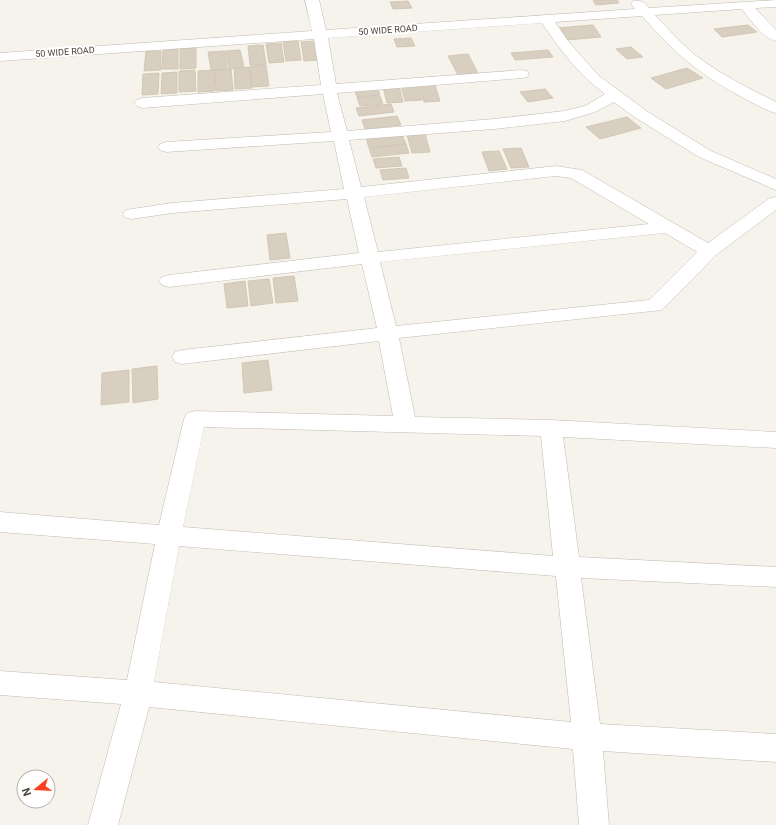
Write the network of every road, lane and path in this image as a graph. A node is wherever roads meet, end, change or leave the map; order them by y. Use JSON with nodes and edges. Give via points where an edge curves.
{"nodes":[{"id":1,"x":312,"y":0,"type":"edge"},
{"id":2,"x":634,"y":0,"type":"edge"},
{"id":3,"x":776,"y":3,"type":"edge"},
{"id":4,"x":745,"y":5,"type":"junction"},
{"id":5,"x":645,"y":12,"type":"junction"},
{"id":6,"x":546,"y":19,"type":"junction"},
{"id":7,"x":320,"y":35,"type":"junction"},
{"id":8,"x":776,"y":37,"type":"edge"},
{"id":9,"x":0,"y":57,"type":"edge"},
{"id":10,"x":522,"y":74,"type":"dead end"},
{"id":11,"x":329,"y":89,"type":"junction"},
{"id":12,"x":615,"y":95,"type":"junction"},
{"id":13,"x":142,"y":103,"type":"dead end"},
{"id":14,"x":776,"y":108,"type":"edge"},
{"id":15,"x":340,"y":136,"type":"junction"},
{"id":16,"x":166,"y":147,"type":"dead end"},
{"id":17,"x":776,"y":185,"type":"edge"},
{"id":18,"x":354,"y":193,"type":"junction"},
{"id":19,"x":776,"y":202,"type":"edge"},
{"id":20,"x":132,"y":214,"type":"dead end"},
{"id":21,"x":669,"y":227,"type":"junction"},
{"id":22,"x":709,"y":251,"type":"junction"},
{"id":23,"x":369,"y":258,"type":"junction"},
{"id":24,"x":169,"y":281,"type":"dead end"},
{"id":25,"x":388,"y":333,"type":"junction"},
{"id":26,"x":182,"y":357,"type":"dead end"},
{"id":27,"x":406,"y":425,"type":"junction"},
{"id":28,"x":551,"y":428,"type":"junction"},
{"id":29,"x":776,"y":440,"type":"edge"},
{"id":30,"x":0,"y":522,"type":"edge"},
{"id":31,"x":169,"y":535,"type":"junction"},
{"id":32,"x":567,"y":567,"type":"junction"},
{"id":33,"x":776,"y":577,"type":"edge"},
{"id":34,"x":0,"y":683,"type":"edge"},
{"id":35,"x":138,"y":693,"type":"junction"},
{"id":36,"x":587,"y":737,"type":"junction"},
{"id":37,"x":776,"y":748,"type":"edge"},
{"id":38,"x":103,"y":825,"type":"edge"},
{"id":39,"x":594,"y":825,"type":"edge"}],
"edges":[{"from":1,"to":7,"type":"street"},
{"from":2,"to":5,"type":"street"},
{"from":3,"to":4,"type":"street","name":"50 WIDE ROAD"},
{"from":4,"to":5,"type":"street","name":"50 WIDE ROAD"},
{"from":4,"to":8,"type":"street"},
{"from":5,"to":6,"type":"street","name":"50 WIDE ROAD"},
{"from":5,"to":14,"type":"street","via":[[689,57],[730,84]]},
{"from":6,"to":7,"type":"street","name":"50 WIDE ROAD"},
{"from":6,"to":12,"type":"street","via":[[563,44],[594,79]]},
{"from":7,"to":9,"type":"street","name":"50 WIDE ROAD"},
{"from":7,"to":11,"type":"street"},
{"from":10,"to":11,"type":"street"},
{"from":11,"to":13,"type":"street"},
{"from":11,"to":15,"type":"street"},
{"from":12,"to":15,"type":"street","via":[[590,108],[565,116]]},
{"from":12,"to":17,"type":"street","via":[[705,154]]},
{"from":15,"to":16,"type":"street"},
{"from":15,"to":18,"type":"street"},
{"from":18,"to":20,"type":"street","via":[[172,208]]},
{"from":18,"to":21,"type":"street","via":[[556,171],[567,172],[576,174]]},
{"from":18,"to":23,"type":"street"},
{"from":19,"to":22,"type":"street"},
{"from":21,"to":22,"type":"street"},
{"from":21,"to":23,"type":"street"},
{"from":22,"to":25,"type":"street","via":[[655,306]]},
{"from":23,"to":24,"type":"street"},
{"from":23,"to":25,"type":"street"},
{"from":25,"to":26,"type":"street"},
{"from":25,"to":27,"type":"street"},
{"from":27,"to":28,"type":"street"},
{"from":27,"to":31,"type":"street","via":[[195,419]]},
{"from":28,"to":29,"type":"street"},
{"from":28,"to":32,"type":"street"},
{"from":30,"to":31,"type":"street"},
{"from":31,"to":32,"type":"street"},
{"from":31,"to":35,"type":"street"},
{"from":32,"to":33,"type":"street"},
{"from":32,"to":36,"type":"street"},
{"from":34,"to":35,"type":"street"},
{"from":35,"to":36,"type":"street"},
{"from":35,"to":38,"type":"street"},
{"from":36,"to":37,"type":"street"},
{"from":36,"to":39,"type":"street"}]}
